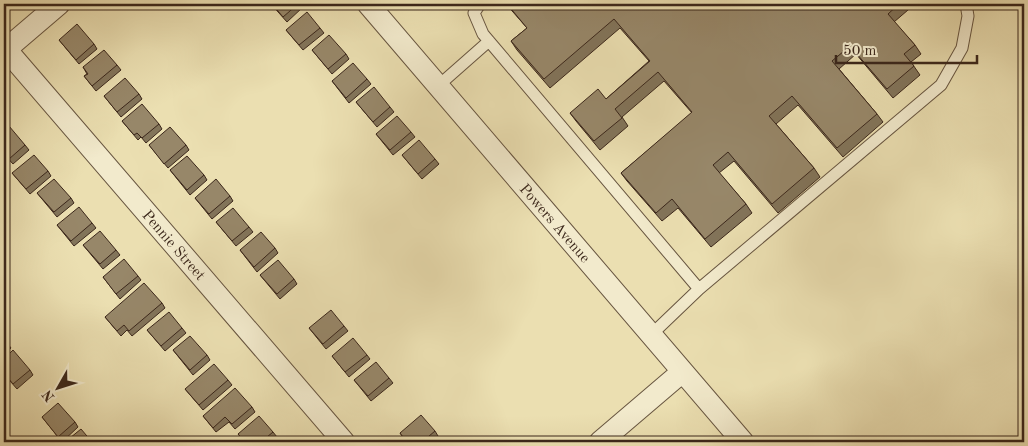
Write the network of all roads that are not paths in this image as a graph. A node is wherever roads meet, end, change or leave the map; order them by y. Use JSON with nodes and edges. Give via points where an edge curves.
{"nodes":[{"id":1,"x":59,"y":4,"type":"edge"},
{"id":2,"x":368,"y":4,"type":"edge"},
{"id":3,"x":480,"y":4,"type":"edge"},
{"id":4,"x":966,"y":4,"type":"edge"},
{"id":5,"x":489,"y":41,"type":"junction"},
{"id":6,"x":4,"y":49,"type":"edge"},
{"id":7,"x":438,"y":86,"type":"junction"},
{"id":8,"x":700,"y":289,"type":"junction"},
{"id":9,"x":651,"y":335,"type":"junction"},
{"id":10,"x":682,"y":372,"type":"junction"},
{"id":11,"x":344,"y":442,"type":"edge"},
{"id":12,"x":600,"y":442,"type":"edge"},
{"id":13,"x":743,"y":442,"type":"edge"}],
"edges":[{"from":1,"to":6,"type":"street"},
{"from":2,"to":7,"type":"street","name":"Powers Avenue"},
{"from":3,"to":5,"type":"lane","via":[[474,13]]},
{"from":4,"to":8,"type":"lane","via":[[968,16],[962,48],[941,86]]},
{"from":5,"to":7,"type":"lane"},
{"from":5,"to":8,"type":"lane"},
{"from":6,"to":11,"type":"street","name":"Pennie Street"},
{"from":7,"to":9,"type":"street","name":"Powers Avenue"},
{"from":8,"to":9,"type":"lane"},
{"from":9,"to":10,"type":"street","name":"Powers Avenue"},
{"from":10,"to":12,"type":"street"},
{"from":10,"to":13,"type":"street","name":"Powers Avenue"}]}
